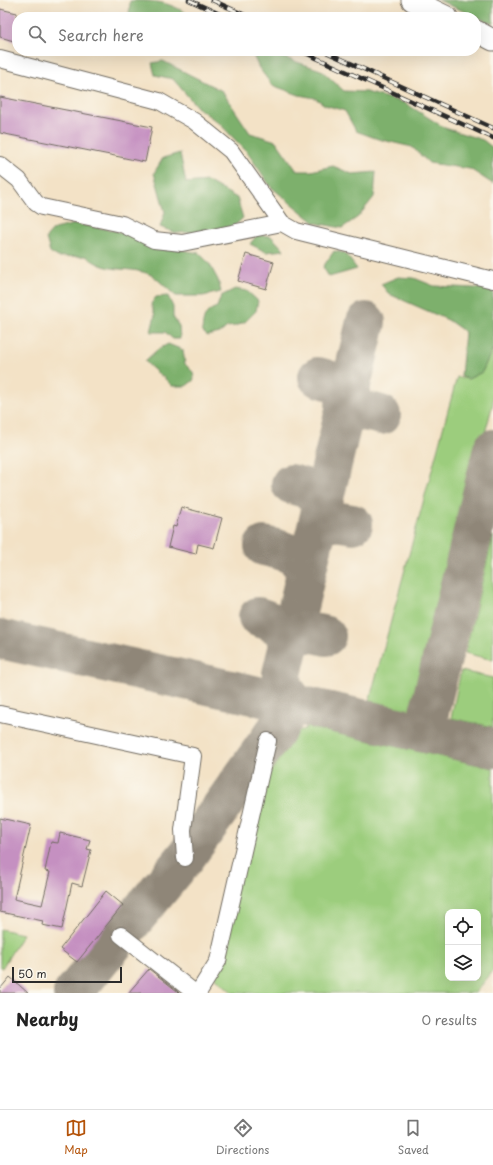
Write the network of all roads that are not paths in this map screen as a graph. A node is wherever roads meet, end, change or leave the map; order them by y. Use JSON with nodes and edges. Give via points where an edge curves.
{"nodes":[{"id":1,"x":412,"y":0,"type":"edge"},
{"id":2,"x":437,"y":12,"type":"edge"},
{"id":3,"x":481,"y":34,"type":"edge"},
{"id":4,"x":493,"y":40,"type":"edge"},
{"id":5,"x":0,"y":59,"type":"edge"},
{"id":6,"x":0,"y":165,"type":"edge"},
{"id":7,"x":282,"y":223,"type":"junction"},
{"id":8,"x":493,"y":280,"type":"edge"},
{"id":9,"x":0,"y":714,"type":"edge"},
{"id":10,"x":268,"y":741,"type":"dead end"},
{"id":11,"x":185,"y":858,"type":"dead end"},
{"id":12,"x":121,"y":935,"type":"dead end"},
{"id":13,"x":197,"y":993,"type":"edge"}],
"edges":[{"from":1,"to":2,"type":"main road"},
{"from":3,"to":4,"type":"main road"},
{"from":5,"to":7,"type":"lane","via":[[160,101],[194,121],[231,151]]},
{"from":6,"to":7,"type":"lane","via":[[19,180],[42,207],[122,224],[154,240],[182,243]]},
{"from":7,"to":8,"type":"lane","via":[[296,231]]},
{"from":9,"to":11,"type":"lane","via":[[193,756],[183,830]]},
{"from":10,"to":13,"type":"lane","via":[[218,961]]},
{"from":12,"to":13,"type":"lane"}]}
